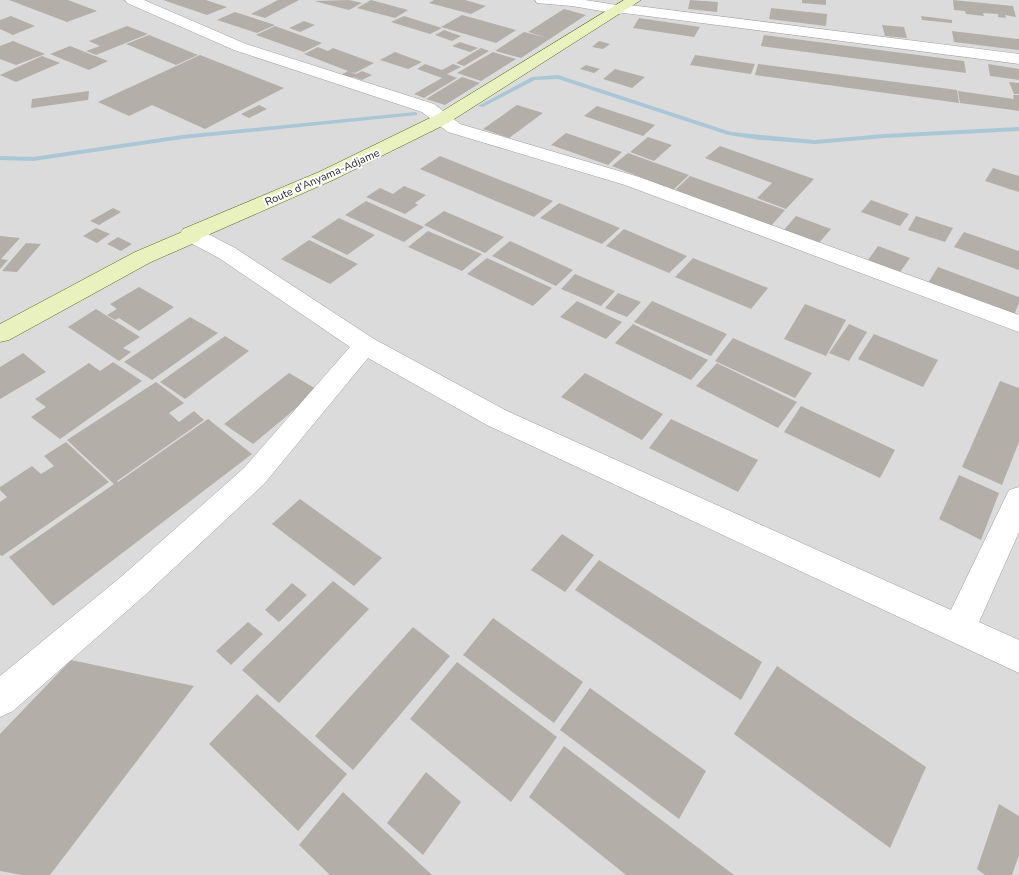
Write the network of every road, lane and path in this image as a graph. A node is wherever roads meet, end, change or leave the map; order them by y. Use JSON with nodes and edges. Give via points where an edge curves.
{"nodes":[{"id":1,"x":132,"y":0,"type":"edge"},
{"id":2,"x":542,"y":0,"type":"edge"},
{"id":3,"x":625,"y":6,"type":"edge"},
{"id":4,"x":1019,"y":59,"type":"edge"},
{"id":5,"x":442,"y":119,"type":"junction"},
{"id":6,"x":191,"y":234,"type":"junction"},
{"id":7,"x":1019,"y":324,"type":"edge"},
{"id":8,"x":0,"y":334,"type":"edge"},
{"id":9,"x":365,"y":345,"type":"junction"},
{"id":10,"x":1019,"y":499,"type":"edge"},
{"id":11,"x":959,"y":629,"type":"junction"},
{"id":12,"x":1019,"y":658,"type":"edge"},
{"id":13,"x":0,"y":699,"type":"edge"}],
"edges":[{"from":1,"to":5,"type":"street","via":[[249,50],[428,108]]},
{"from":2,"to":3,"type":"street"},
{"from":3,"to":4,"type":"street"},
{"from":3,"to":5,"type":"street","name":"Route d'Anyama-Adjame"},
{"from":5,"to":6,"type":"street","name":"Route d'Anyama-Adjame","via":[[326,176]]},
{"from":5,"to":7,"type":"street","via":[[454,128],[632,181]]},
{"from":6,"to":8,"type":"street","name":"Route d'Anyama-Adjame","via":[[143,256]]},
{"from":6,"to":9,"type":"street","via":[[227,252]]},
{"from":9,"to":11,"type":"street","via":[[497,418]]},
{"from":9,"to":13,"type":"street","via":[[254,476],[133,586]]},
{"from":10,"to":11,"type":"street"},
{"from":11,"to":12,"type":"street"}]}
